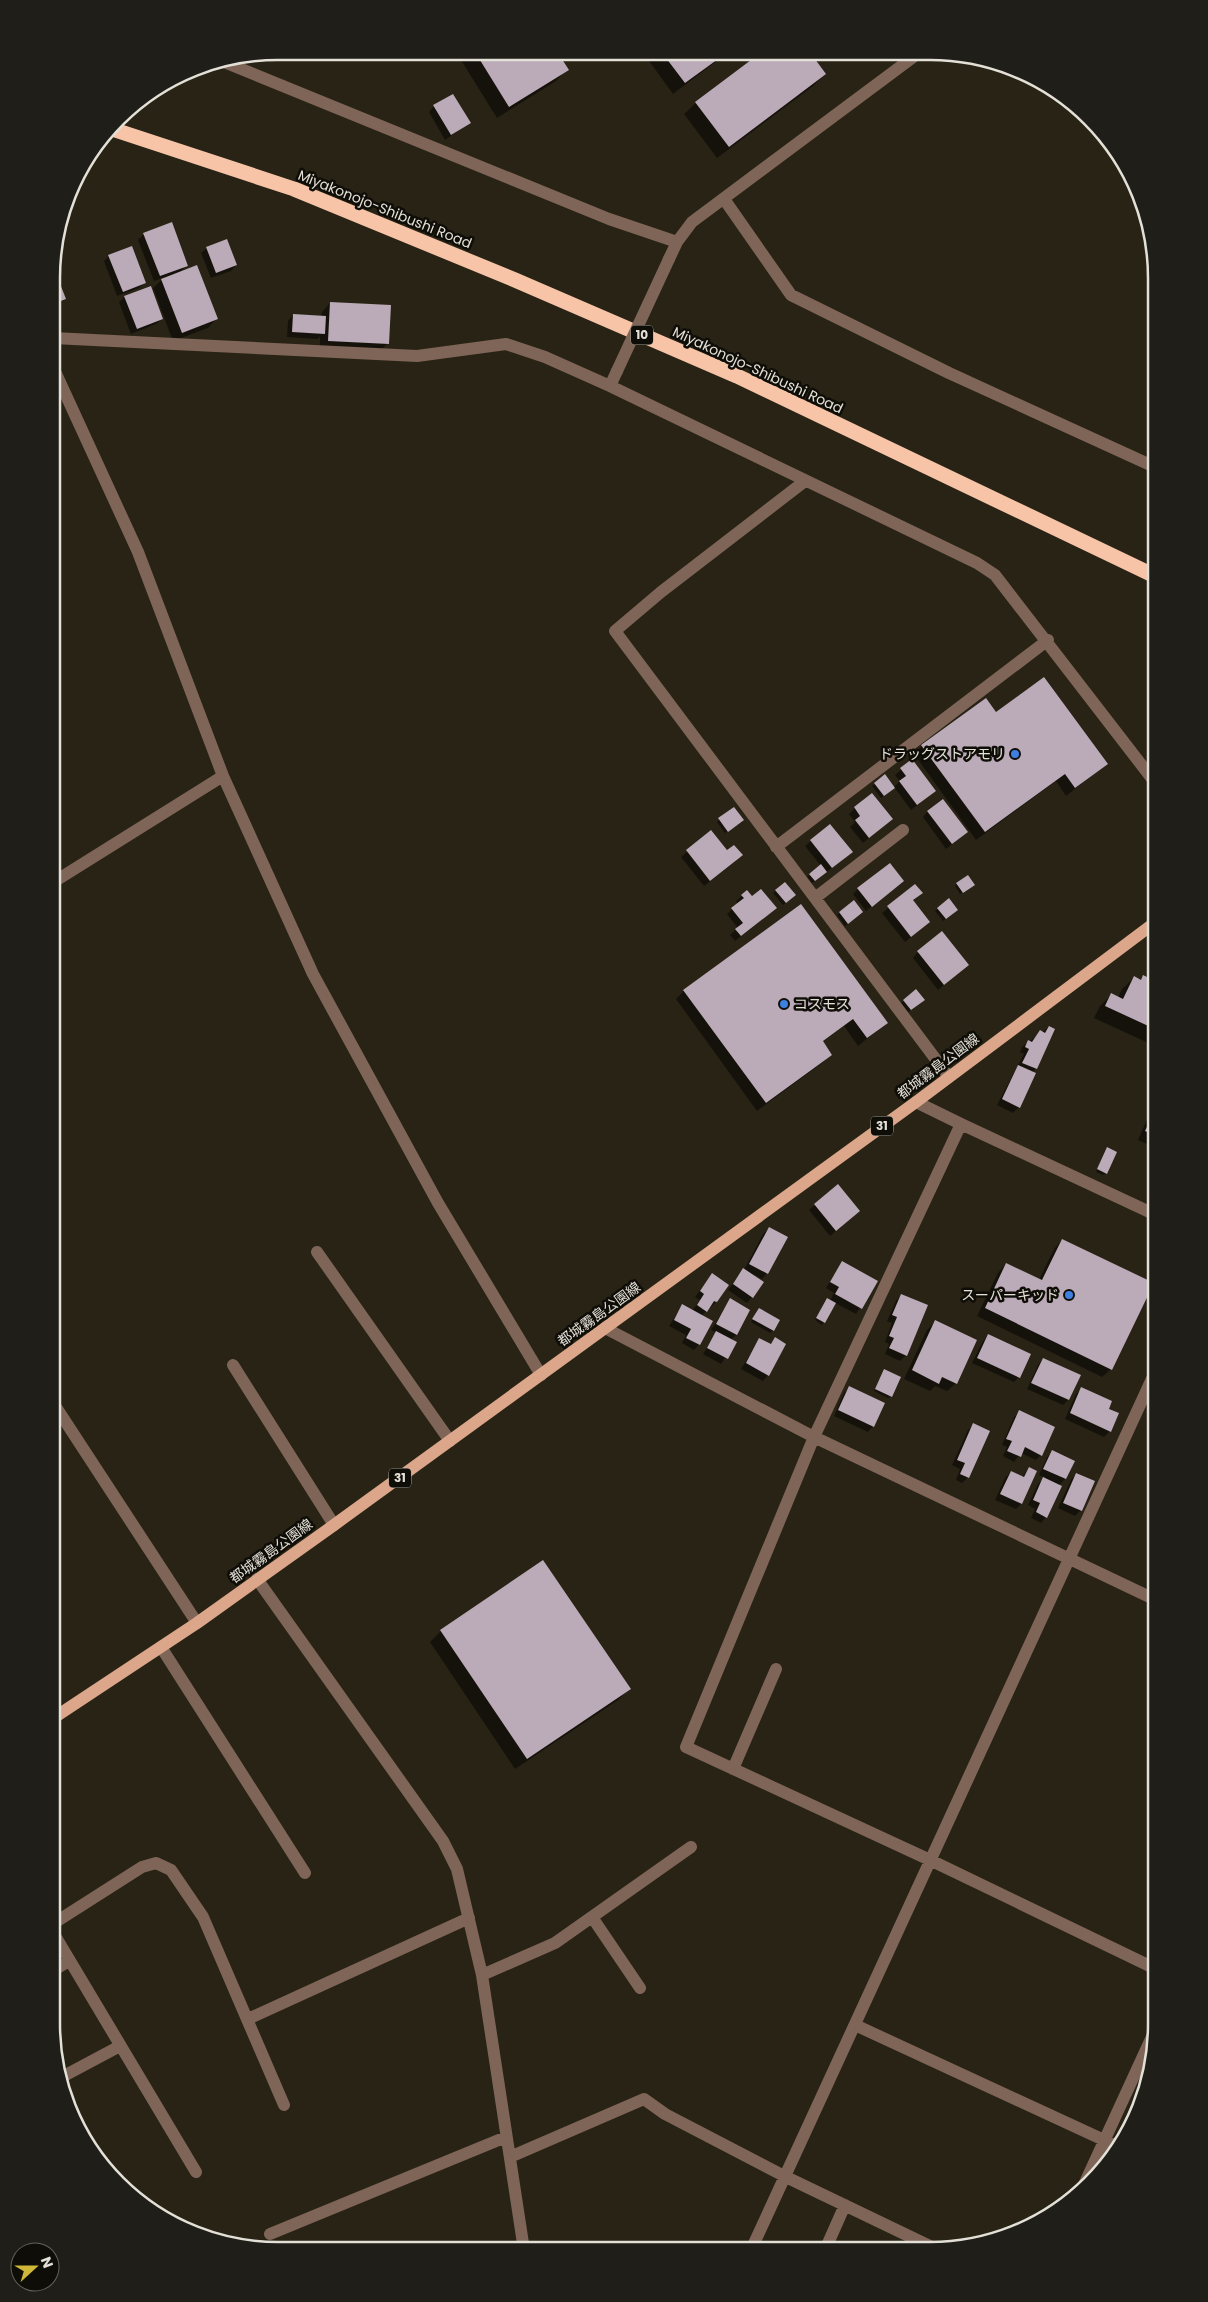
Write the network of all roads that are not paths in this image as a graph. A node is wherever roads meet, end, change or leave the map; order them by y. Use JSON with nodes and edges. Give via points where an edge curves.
{"nodes":[{"id":1,"x":909,"y":60,"type":"edge"},
{"id":2,"x":231,"y":65,"type":"edge"},
{"id":3,"x":117,"y":131,"type":"edge"},
{"id":4,"x":724,"y":199,"type":"junction"},
{"id":5,"x":677,"y":242,"type":"junction"},
{"id":6,"x":60,"y":338,"type":"edge"},
{"id":7,"x":60,"y":382,"type":"edge"},
{"id":8,"x":610,"y":386,"type":"junction"},
{"id":9,"x":1148,"y":464,"type":"edge"},
{"id":10,"x":805,"y":481,"type":"junction"},
{"id":11,"x":1148,"y":572,"type":"edge"},
{"id":12,"x":1048,"y":640,"type":"junction"},
{"id":13,"x":1148,"y":773,"type":"edge"},
{"id":14,"x":223,"y":776,"type":"junction"},
{"id":15,"x":903,"y":830,"type":"dead end"},
{"id":16,"x":776,"y":847,"type":"junction"},
{"id":17,"x":60,"y":878,"type":"edge"},
{"id":18,"x":815,"y":898,"type":"junction"},
{"id":19,"x":1148,"y":929,"type":"edge"},
{"id":20,"x":949,"y":1077,"type":"junction"},
{"id":21,"x":916,"y":1102,"type":"junction"},
{"id":22,"x":961,"y":1124,"type":"junction"},
{"id":23,"x":1148,"y":1210,"type":"edge"},
{"id":24,"x":317,"y":1252,"type":"dead end"},
{"id":25,"x":605,"y":1328,"type":"junction"},
{"id":26,"x":233,"y":1365,"type":"dead end"},
{"id":27,"x":541,"y":1375,"type":"junction"},
{"id":28,"x":1148,"y":1387,"type":"edge"},
{"id":29,"x":60,"y":1413,"type":"edge"},
{"id":30,"x":814,"y":1437,"type":"junction"},
{"id":31,"x":450,"y":1441,"type":"junction"},
{"id":32,"x":334,"y":1525,"type":"junction"},
{"id":33,"x":1070,"y":1557,"type":"junction"},
{"id":34,"x":257,"y":1579,"type":"junction"},
{"id":35,"x":1148,"y":1596,"type":"edge"},
{"id":36,"x":197,"y":1623,"type":"junction"},
{"id":37,"x":161,"y":1647,"type":"junction"},
{"id":38,"x":776,"y":1669,"type":"dead end"},
{"id":39,"x":60,"y":1714,"type":"edge"},
{"id":40,"x":733,"y":1768,"type":"junction"},
{"id":41,"x":691,"y":1847,"type":"dead end"},
{"id":42,"x":930,"y":1860,"type":"junction"},
{"id":43,"x":305,"y":1873,"type":"dead end"},
{"id":44,"x":592,"y":1917,"type":"junction"},
{"id":45,"x":469,"y":1918,"type":"junction"},
{"id":46,"x":60,"y":1921,"type":"edge"},
{"id":47,"x":60,"y":1944,"type":"edge"},
{"id":48,"x":69,"y":1961,"type":"junction"},
{"id":49,"x":1148,"y":1965,"type":"edge"},
{"id":50,"x":60,"y":1966,"type":"edge"},
{"id":51,"x":482,"y":1975,"type":"junction"},
{"id":52,"x":640,"y":1988,"type":"dead end"},
{"id":53,"x":248,"y":2019,"type":"junction"},
{"id":54,"x":855,"y":2025,"type":"junction"},
{"id":55,"x":120,"y":2046,"type":"junction"},
{"id":56,"x":1147,"y":2048,"type":"edge"},
{"id":57,"x":66,"y":2075,"type":"edge"},
{"id":58,"x":284,"y":2105,"type":"dead end"},
{"id":59,"x":506,"y":2137,"type":"junction"},
{"id":60,"x":1104,"y":2140,"type":"junction"},
{"id":61,"x":1112,"y":2144,"type":"edge"},
{"id":62,"x":510,"y":2157,"type":"junction"},
{"id":63,"x":196,"y":2172,"type":"dead end"},
{"id":64,"x":1089,"y":2173,"type":"edge"},
{"id":65,"x":786,"y":2177,"type":"junction"},
{"id":66,"x":845,"y":2205,"type":"junction"},
{"id":67,"x":270,"y":2234,"type":"dead end"},
{"id":68,"x":523,"y":2242,"type":"edge"},
{"id":69,"x":755,"y":2242,"type":"edge"},
{"id":70,"x":829,"y":2242,"type":"edge"},
{"id":71,"x":921,"y":2242,"type":"edge"}],
"edges":[{"from":1,"to":4,"type":"street"},
{"from":2,"to":5,"type":"street","via":[[609,219]]},
{"from":3,"to":11,"type":"highway","name":"Miyakonojo-Shibushi Road","number":"10","via":[[294,189],[515,280],[737,376]]},
{"from":4,"to":5,"type":"street","via":[[692,222]]},
{"from":4,"to":9,"type":"street","via":[[791,295],[949,373]]},
{"from":5,"to":8,"type":"street","bridge":true},
{"from":6,"to":8,"type":"street","via":[[417,356],[506,344],[545,357]]},
{"from":7,"to":14,"type":"street","via":[[138,552]]},
{"from":8,"to":10,"type":"street"},
{"from":10,"to":12,"type":"street","via":[[983,567],[995,575]]},
{"from":10,"to":16,"type":"street","via":[[615,631]]},
{"from":12,"to":13,"type":"street"},
{"from":12,"to":16,"type":"street"},
{"from":14,"to":17,"type":"street"},
{"from":14,"to":27,"type":"street","via":[[313,974],[438,1203]]},
{"from":15,"to":18,"type":"street"},
{"from":16,"to":18,"type":"street"},
{"from":18,"to":20,"type":"street"},
{"from":19,"to":20,"type":"main road","name":"都城霧島公園線","number":"31"},
{"from":20,"to":21,"type":"main road","name":"都城霧島公園線","number":"31"},
{"from":21,"to":22,"type":"street"},
{"from":21,"to":25,"type":"main road","name":"都城霧島公園線","number":"31"},
{"from":22,"to":23,"type":"street"},
{"from":22,"to":30,"type":"street"},
{"from":24,"to":31,"type":"street"},
{"from":25,"to":27,"type":"main road","name":"都城霧島公園線","number":"31"},
{"from":25,"to":30,"type":"street"},
{"from":26,"to":32,"type":"street"},
{"from":27,"to":31,"type":"main road","name":"都城霧島公園線","number":"31"},
{"from":28,"to":33,"type":"street"},
{"from":29,"to":36,"type":"street"},
{"from":30,"to":33,"type":"street"},
{"from":30,"to":40,"type":"street","via":[[686,1746]]},
{"from":31,"to":32,"type":"main road","name":"都城霧島公園線","number":"31"},
{"from":32,"to":34,"type":"main road","name":"都城霧島公園線","number":"31"},
{"from":33,"to":35,"type":"street"},
{"from":33,"to":42,"type":"street"},
{"from":34,"to":36,"type":"main road","name":"都城霧島公園線","number":"31"},
{"from":34,"to":45,"type":"street","via":[[443,1841],[457,1869]]},
{"from":36,"to":37,"type":"main road","name":"都城霧島公園線","number":"31"},
{"from":37,"to":39,"type":"main road","name":"都城霧島公園線","number":"31"},
{"from":37,"to":43,"type":"street"},
{"from":38,"to":40,"type":"street"},
{"from":40,"to":42,"type":"street"},
{"from":41,"to":44,"type":"street"},
{"from":42,"to":49,"type":"street"},
{"from":42,"to":54,"type":"street"},
{"from":44,"to":51,"type":"street","via":[[555,1943]]},
{"from":44,"to":52,"type":"street"},
{"from":45,"to":51,"type":"street"},
{"from":45,"to":53,"type":"street"},
{"from":46,"to":53,"type":"street","via":[[142,1866],[156,1863],[171,1870],[203,1917]]},
{"from":47,"to":48,"type":"street"},
{"from":48,"to":50,"type":"street"},
{"from":48,"to":55,"type":"street"},
{"from":51,"to":59,"type":"street"},
{"from":53,"to":58,"type":"street"},
{"from":54,"to":60,"type":"street"},
{"from":54,"to":65,"type":"street"},
{"from":55,"to":57,"type":"street"},
{"from":55,"to":63,"type":"street"},
{"from":56,"to":60,"type":"street"},
{"from":59,"to":62,"type":"street"},
{"from":59,"to":67,"type":"street"},
{"from":60,"to":61,"type":"street"},
{"from":60,"to":64,"type":"street"},
{"from":62,"to":65,"type":"street","via":[[644,2099],[665,2114]]},
{"from":62,"to":68,"type":"street"},
{"from":65,"to":66,"type":"street"},
{"from":65,"to":69,"type":"street"},
{"from":66,"to":70,"type":"street"},
{"from":66,"to":71,"type":"street"}]}
